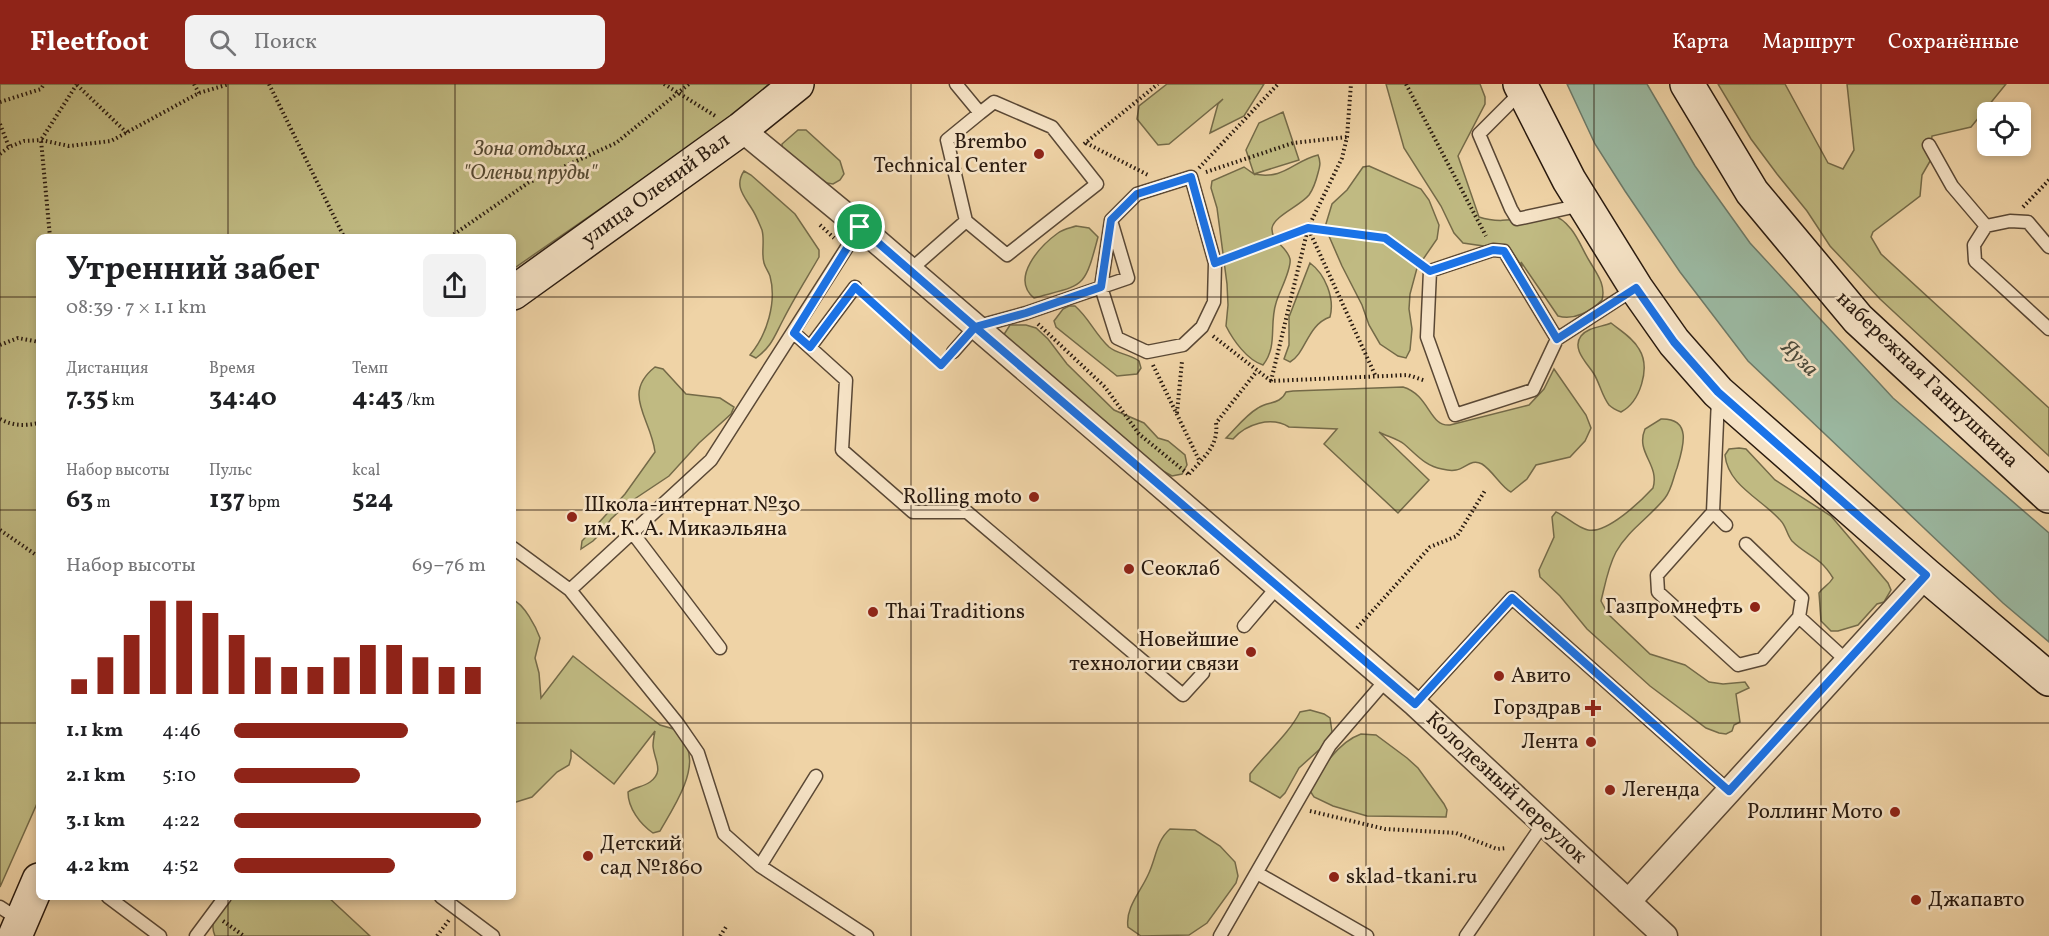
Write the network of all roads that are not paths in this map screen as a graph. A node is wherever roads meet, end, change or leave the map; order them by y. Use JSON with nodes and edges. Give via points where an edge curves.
{"nodes":[{"id":1,"x":797,"y":84,"type":"edge"},
{"id":2,"x":956,"y":84,"type":"edge"},
{"id":3,"x":1687,"y":84,"type":"edge"},
{"id":4,"x":1521,"y":87,"type":"edge"},
{"id":5,"x":980,"y":113,"type":"junction"},
{"id":6,"x":741,"y":129,"type":"junction"},
{"id":7,"x":1929,"y":145,"type":"dead end"},
{"id":8,"x":1584,"y":204,"type":"junction"},
{"id":9,"x":966,"y":220,"type":"junction"},
{"id":10,"x":1111,"y":220,"type":"junction"},
{"id":11,"x":1986,"y":226,"type":"junction"},
{"id":12,"x":860,"y":227,"type":"junction"},
{"id":13,"x":2049,"y":247,"type":"edge"},
{"id":14,"x":909,"y":271,"type":"junction"},
{"id":15,"x":855,"y":287,"type":"road end"},
{"id":16,"x":1101,"y":287,"type":"junction"},
{"id":17,"x":1636,"y":288,"type":"junction"},
{"id":18,"x":516,"y":291,"type":"edge"},
{"id":19,"x":975,"y":327,"type":"junction"},
{"id":20,"x":2049,"y":329,"type":"edge"},
{"id":21,"x":794,"y":333,"type":"junction"},
{"id":22,"x":1557,"y":339,"type":"junction"},
{"id":23,"x":810,"y":347,"type":"junction"},
{"id":24,"x":953,"y":352,"type":"road end"},
{"id":25,"x":1718,"y":392,"type":"junction"},
{"id":26,"x":2049,"y":496,"type":"edge"},
{"id":27,"x":1713,"y":513,"type":"junction"},
{"id":28,"x":1726,"y":525,"type":"dead end"},
{"id":29,"x":632,"y":532,"type":"junction"},
{"id":30,"x":1746,"y":544,"type":"dead end"},
{"id":31,"x":516,"y":550,"type":"edge"},
{"id":32,"x":1926,"y":575,"type":"junction"},
{"id":33,"x":1278,"y":586,"type":"junction"},
{"id":34,"x":570,"y":590,"type":"junction"},
{"id":35,"x":1799,"y":617,"type":"junction"},
{"id":36,"x":1244,"y":626,"type":"dead end"},
{"id":37,"x":720,"y":648,"type":"dead end"},
{"id":38,"x":1847,"y":661,"type":"junction"},
{"id":39,"x":1203,"y":673,"type":"dead end"},
{"id":40,"x":2049,"y":679,"type":"edge"},
{"id":41,"x":1386,"y":680,"type":"junction"},
{"id":42,"x":1415,"y":704,"type":"junction"},
{"id":43,"x":816,"y":776,"type":"dead end"},
{"id":44,"x":1729,"y":791,"type":"junction"},
{"id":45,"x":1543,"y":824,"type":"junction"},
{"id":46,"x":760,"y":866,"type":"junction"},
{"id":47,"x":1257,"y":873,"type":"junction"},
{"id":48,"x":36,"y":885,"type":"edge"},
{"id":49,"x":112,"y":900,"type":"edge"},
{"id":50,"x":223,"y":900,"type":"edge"},
{"id":51,"x":445,"y":900,"type":"edge"},
{"id":52,"x":1628,"y":902,"type":"junction"},
{"id":53,"x":12,"y":921,"type":"edge"},
{"id":54,"x":160,"y":936,"type":"edge"},
{"id":55,"x":196,"y":936,"type":"edge"},
{"id":56,"x":493,"y":936,"type":"edge"},
{"id":57,"x":867,"y":936,"type":"edge"},
{"id":58,"x":1220,"y":936,"type":"edge"},
{"id":59,"x":1367,"y":936,"type":"edge"},
{"id":60,"x":1466,"y":936,"type":"edge"},
{"id":61,"x":1665,"y":936,"type":"edge"}],
"edges":[{"from":1,"to":6,"type":"main road","name":"улица Олений Вал"},
{"from":2,"to":5,"type":"lane"},
{"from":3,"to":26,"type":"main road","name":"набережная Ганнушкина","via":[[1752,192],[1858,319]]},
{"from":4,"to":8,"type":"main road"},
{"from":4,"to":8,"type":"lane","via":[[1479,134],[1511,209],[1517,219]]},
{"from":5,"to":9,"type":"lane","via":[[947,140]]},
{"from":5,"to":9,"type":"lane","via":[[994,102],[1053,126],[1097,184],[1007,255]]},
{"from":6,"to":12,"type":"street","name":"Колодезный переулок"},
{"from":6,"to":18,"type":"main road","name":"улица Олений Вал"},
{"from":7,"to":11,"type":"lane","via":[[1952,186]]},
{"from":8,"to":17,"type":"main road"},
{"from":9,"to":14,"type":"lane"},
{"from":10,"to":16,"type":"lane"},
{"from":10,"to":16,"type":"lane","via":[[1128,278]]},
{"from":10,"to":16,"type":"lane","via":[[1137,194],[1191,177],[1215,263],[1214,302],[1202,327],[1183,345],[1147,352],[1117,338]]},
{"from":11,"to":13,"type":"lane","via":[[2028,222]]},
{"from":11,"to":20,"type":"lane","via":[[1974,245],[1975,261]]},
{"from":12,"to":14,"type":"street","name":"Колодезный переулок"},
{"from":12,"to":21,"type":"lane"},
{"from":14,"to":19,"type":"street","name":"Колодезный переулок"},
{"from":15,"to":23,"type":"lane"},
{"from":16,"to":19,"type":"lane"},
{"from":17,"to":22,"type":"lane"},
{"from":17,"to":25,"type":"main road","via":[[1674,342]]},
{"from":19,"to":24,"type":"lane"},
{"from":19,"to":33,"type":"street","name":"Колодезный переулок"},
{"from":21,"to":23,"type":"lane"},
{"from":21,"to":29,"type":"lane","via":[[711,460]]},
{"from":22,"to":22,"type":"lane","via":[[1504,251],[1493,250],[1430,271],[1427,337],[1455,415],[1533,390]]},
{"from":23,"to":39,"type":"lane","via":[[846,380],[842,450],[913,512],[967,512],[1183,695]]},
{"from":25,"to":27,"type":"lane"},
{"from":25,"to":32,"type":"main road"},
{"from":27,"to":28,"type":"lane"},
{"from":27,"to":35,"type":"lane","via":[[1657,575],[1659,592],[1738,665],[1762,659]]},
{"from":29,"to":34,"type":"lane"},
{"from":29,"to":37,"type":"lane"},
{"from":30,"to":35,"type":"lane","via":[[1802,598]]},
{"from":31,"to":34,"type":"lane"},
{"from":32,"to":38,"type":"street"},
{"from":32,"to":40,"type":"main road"},
{"from":33,"to":36,"type":"lane"},
{"from":33,"to":41,"type":"street","name":"Колодезный переулок"},
{"from":34,"to":46,"type":"lane","via":[[698,753],[724,834]]},
{"from":35,"to":38,"type":"lane"},
{"from":38,"to":44,"type":"street"},
{"from":41,"to":42,"type":"street","name":"Колодезный переулок"},
{"from":41,"to":47,"type":"lane","via":[[1330,745]]},
{"from":42,"to":44,"type":"lane","via":[[1512,598]]},
{"from":42,"to":45,"type":"street","name":"Колодезный переулок"},
{"from":43,"to":46,"type":"lane"},
{"from":44,"to":52,"type":"street"},
{"from":45,"to":52,"type":"street","name":"Колодезный переулок"},
{"from":45,"to":60,"type":"lane"},
{"from":46,"to":57,"type":"lane"},
{"from":47,"to":58,"type":"lane"},
{"from":47,"to":59,"type":"lane"},
{"from":48,"to":53,"type":"main road"},
{"from":49,"to":54,"type":"lane"},
{"from":50,"to":55,"type":"lane"},
{"from":51,"to":56,"type":"lane"},
{"from":52,"to":61,"type":"street","name":"Колодезный переулок"}]}
